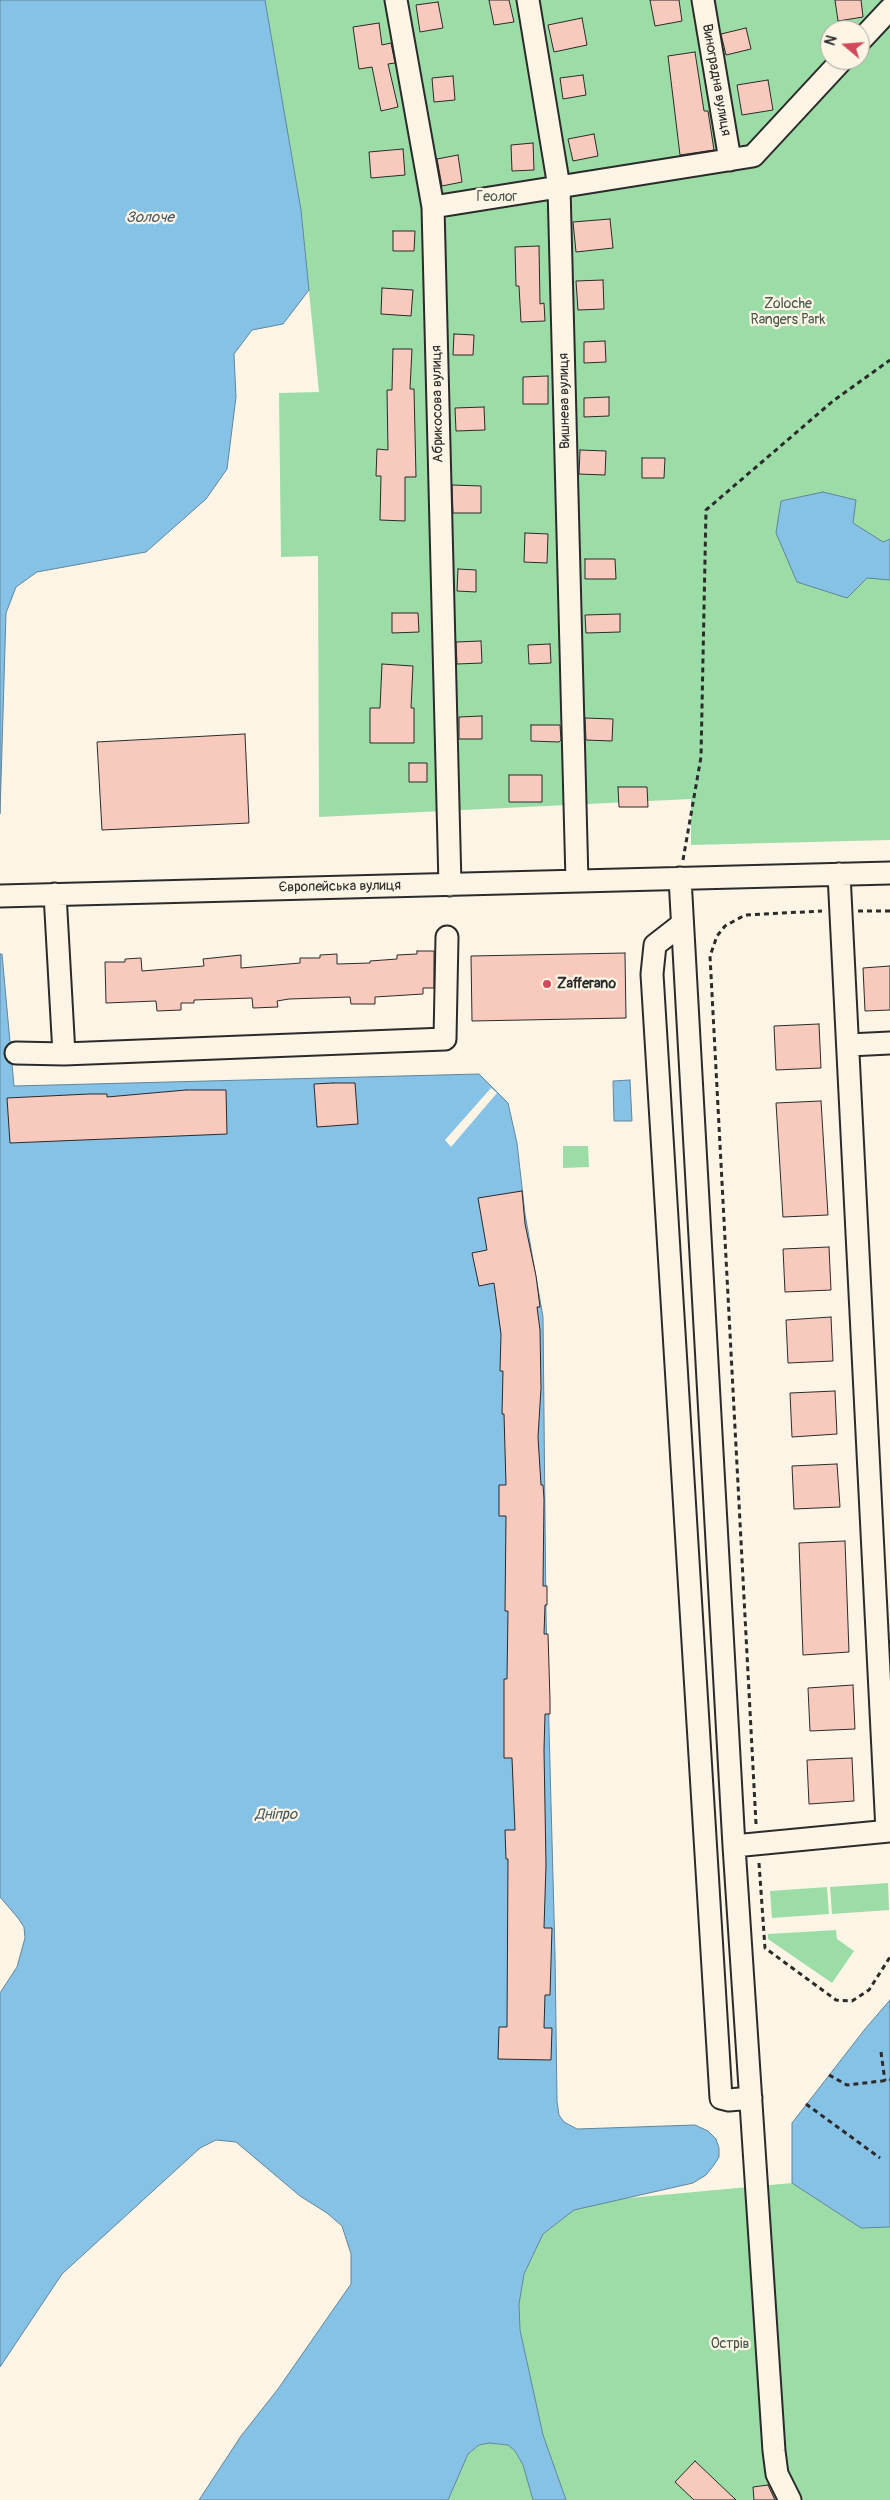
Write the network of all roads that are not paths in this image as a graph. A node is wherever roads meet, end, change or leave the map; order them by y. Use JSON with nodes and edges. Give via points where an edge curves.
{"nodes":[{"id":1,"x":396,"y":0,"type":"edge"},
{"id":2,"x":528,"y":0,"type":"edge"},
{"id":3,"x":702,"y":0,"type":"edge"},
{"id":4,"x":883,"y":9,"type":"edge"},
{"id":5,"x":870,"y":27,"type":"edge"},
{"id":6,"x":833,"y":70,"type":"edge"},
{"id":7,"x":730,"y":160,"type":"junction"},
{"id":8,"x":559,"y":187,"type":"junction"},
{"id":9,"x":432,"y":207,"type":"junction"},
{"id":10,"x":890,"y":873,"type":"edge"},
{"id":11,"x":839,"y":874,"type":"junction"},
{"id":12,"x":680,"y":878,"type":"junction"},
{"id":13,"x":577,"y":881,"type":"junction"},
{"id":14,"x":450,"y":885,"type":"junction"},
{"id":15,"x":55,"y":894,"type":"junction"},
{"id":16,"x":0,"y":896,"type":"edge"},
{"id":17,"x":682,"y":924,"type":"junction"},
{"id":18,"x":447,"y":937,"type":"dead end"},
{"id":19,"x":890,"y":1043,"type":"edge"},
{"id":20,"x":848,"y":1045,"type":"junction"},
{"id":21,"x":16,"y":1053,"type":"dead end"},
{"id":22,"x":64,"y":1054,"type":"junction"},
{"id":23,"x":888,"y":1831,"type":"edge"},
{"id":24,"x":734,"y":1846,"type":"junction"},
{"id":25,"x":750,"y":2098,"type":"junction"},
{"id":26,"x":790,"y":2500,"type":"edge"}],
"edges":[{"from":1,"to":9,"type":"street","name":"Абрикосова вулиця"},
{"from":2,"to":8,"type":"street","name":"Вишнева вулиця"},
{"from":3,"to":7,"type":"street","name":"Виноградна вулиця"},
{"from":4,"to":5,"type":"street"},
{"from":6,"to":7,"type":"street","via":[[753,156]]},
{"from":7,"to":8,"type":"street"},
{"from":8,"to":9,"type":"street"},
{"from":8,"to":13,"type":"street","name":"Вишнева вулиця"},
{"from":9,"to":14,"type":"street","name":"Абрикосова вулиця"},
{"from":10,"to":11,"type":"street","name":"Європейська вулиця"},
{"from":11,"to":12,"type":"street","name":"Європейська вулиця"},
{"from":11,"to":20,"type":"street"},
{"from":12,"to":13,"type":"street","name":"Європейська вулиця"},
{"from":12,"to":17,"type":"street"},
{"from":13,"to":14,"type":"street","name":"Європейська вулиця"},
{"from":14,"to":15,"type":"street","name":"Європейська вулиця"},
{"from":15,"to":16,"type":"street","name":"Європейська вулиця"},
{"from":15,"to":22,"type":"street"},
{"from":17,"to":24,"type":"street"},
{"from":17,"to":25,"type":"street","via":[[655,945],[652,974],[721,2098]]},
{"from":18,"to":22,"type":"street","via":[[445,1039]]},
{"from":19,"to":20,"type":"street"},
{"from":20,"to":23,"type":"street"},
{"from":21,"to":22,"type":"street"},
{"from":23,"to":24,"type":"street"},
{"from":24,"to":25,"type":"street"},
{"from":25,"to":26,"type":"street","via":[[774,2451],[777,2474]]}]}
